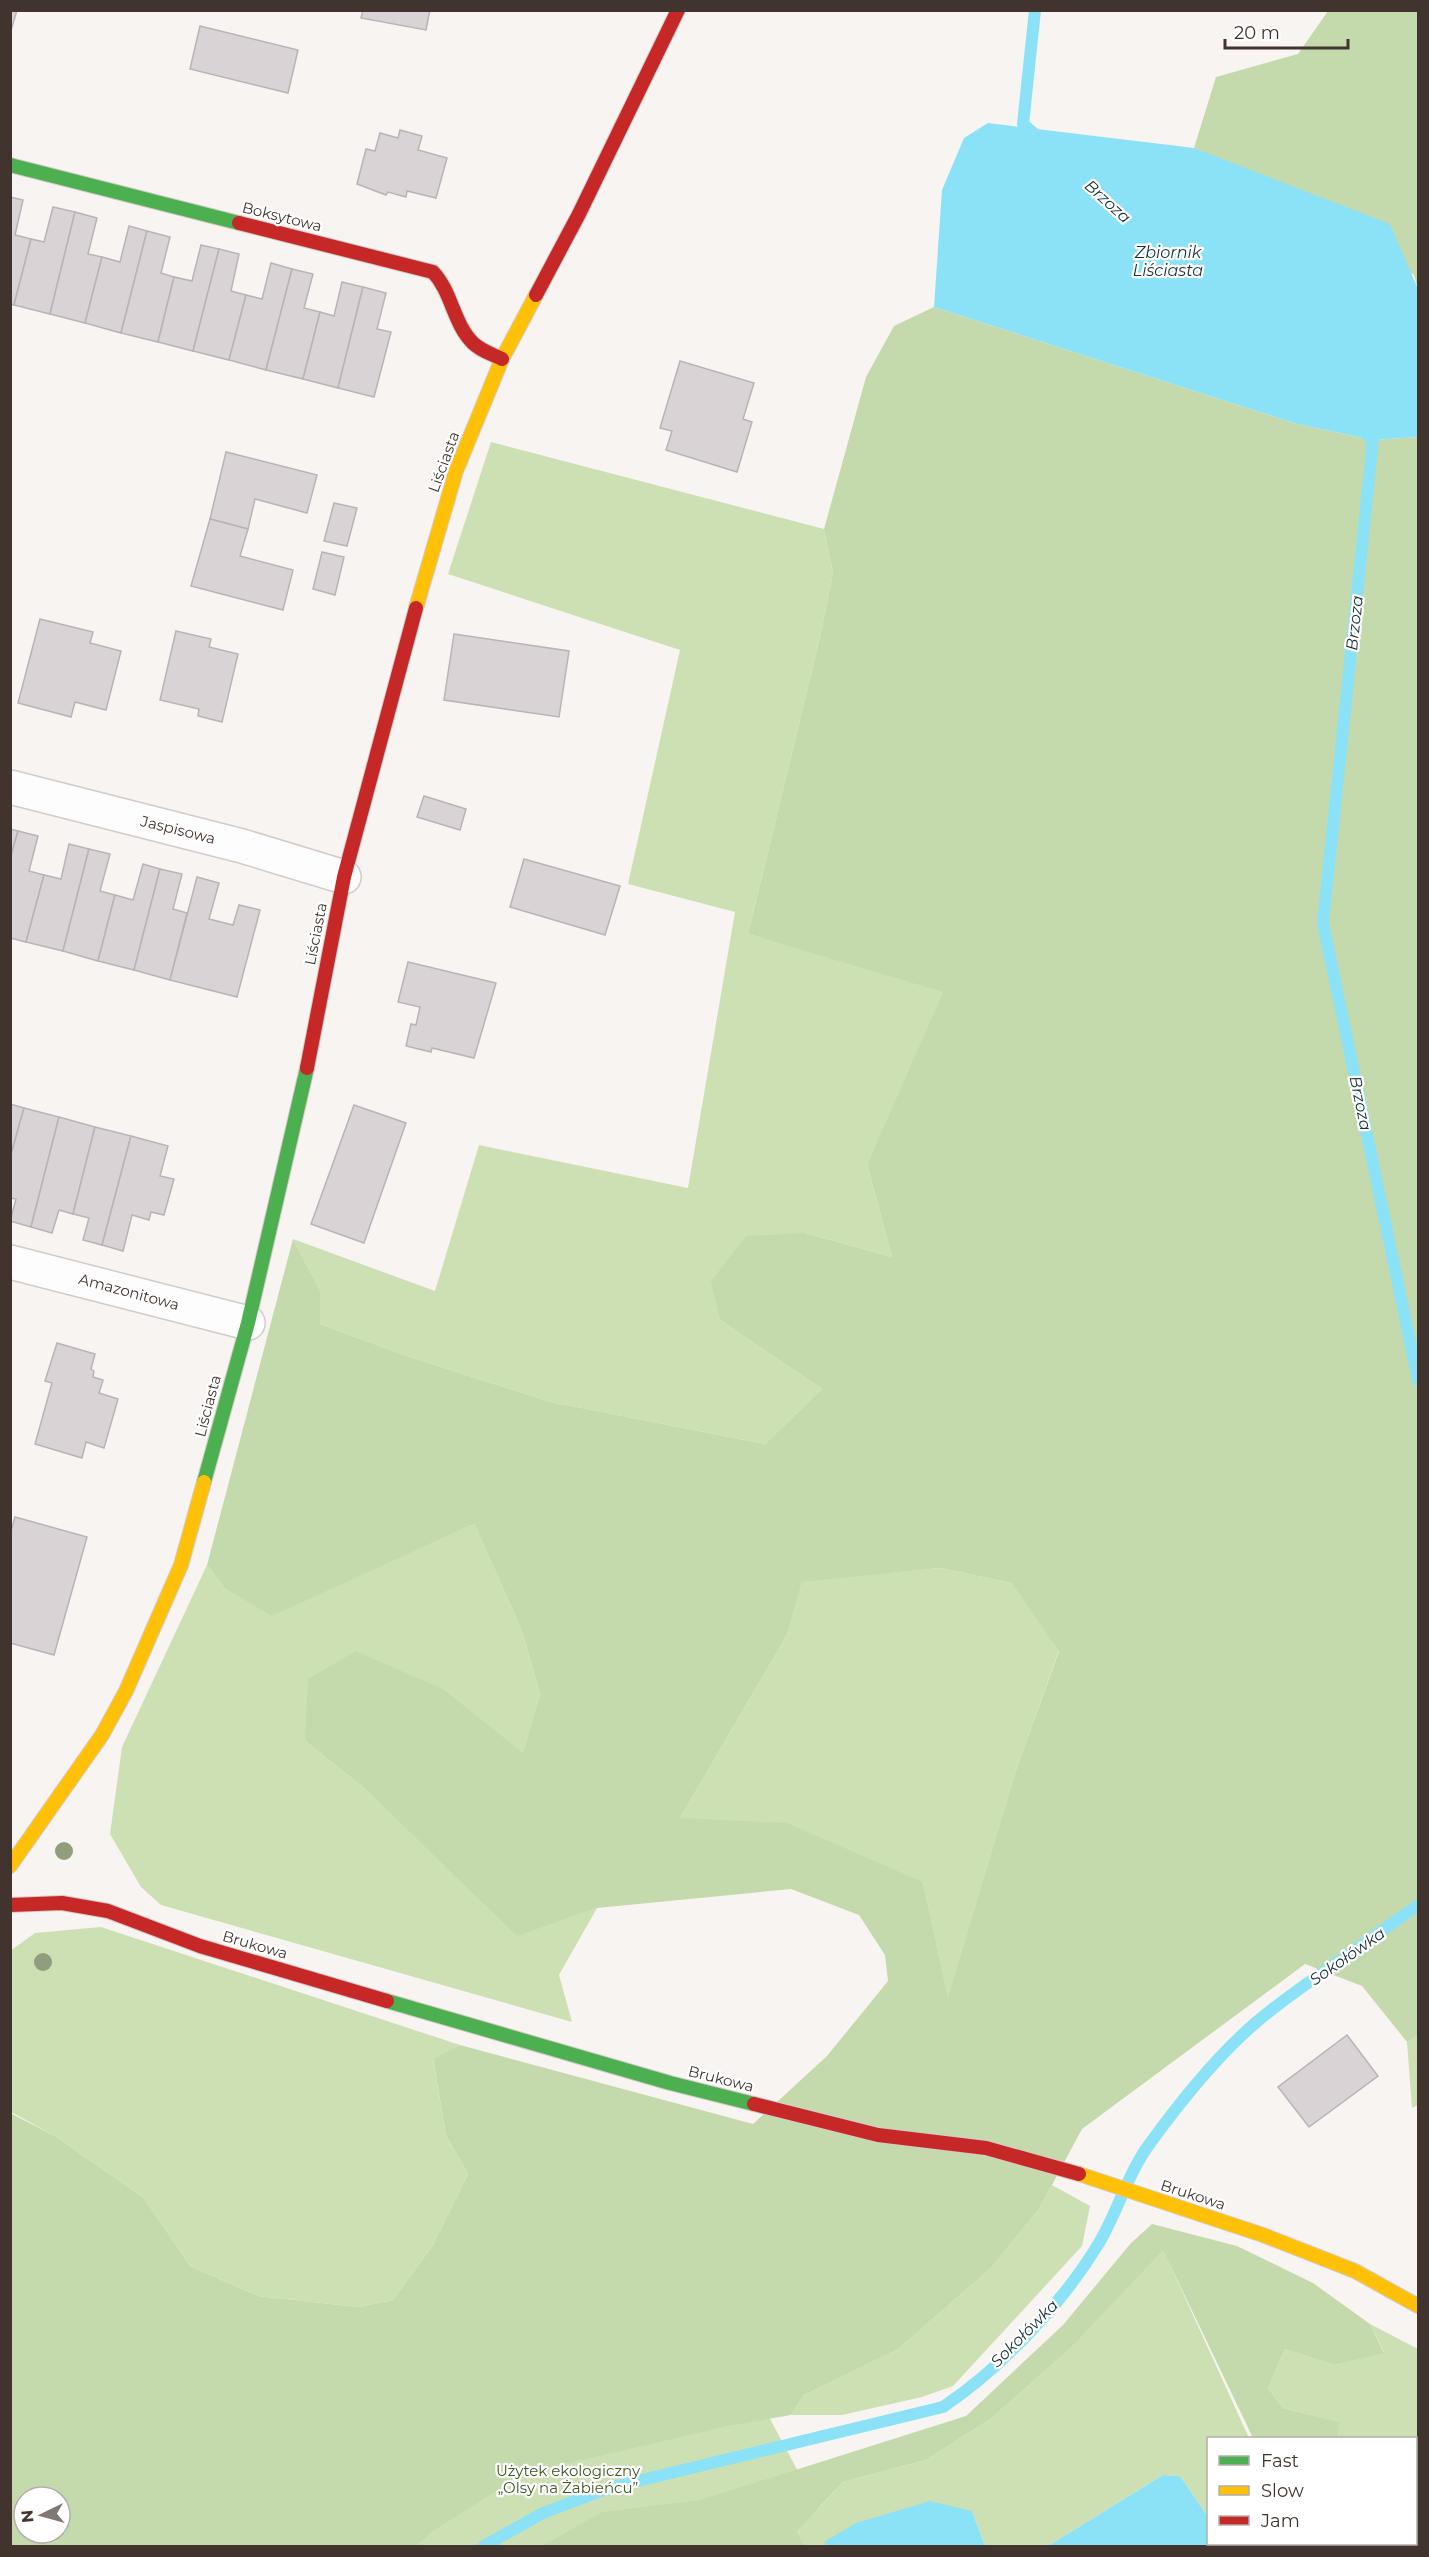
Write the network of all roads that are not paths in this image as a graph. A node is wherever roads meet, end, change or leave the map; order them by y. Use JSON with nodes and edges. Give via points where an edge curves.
{"nodes":[{"id":1,"x":678,"y":10,"type":"edge"},
{"id":2,"x":10,"y":165,"type":"edge"},
{"id":3,"x":502,"y":359,"type":"junction"},
{"id":4,"x":10,"y":788,"type":"edge"},
{"id":5,"x":344,"y":877,"type":"junction"},
{"id":6,"x":10,"y":1262,"type":"edge"},
{"id":7,"x":248,"y":1323,"type":"junction"},
{"id":8,"x":10,"y":1866,"type":"edge"},
{"id":9,"x":10,"y":1905,"type":"edge"},
{"id":10,"x":1419,"y":2306,"type":"edge"}],
"edges":[{"from":1,"to":3,"type":"street","name":"Liściasta","via":[[579,214]]},
{"from":2,"to":3,"type":"street","name":"Boksytowa","via":[[433,272],[441,279],[467,336]]},
{"from":3,"to":5,"type":"street","name":"Liściasta","via":[[456,471],[395,680]]},
{"from":4,"to":5,"type":"street","name":"Jaspisowa","via":[[242,846]]},
{"from":5,"to":7,"type":"street","name":"Liściasta","via":[[307,1067]]},
{"from":6,"to":7,"type":"street","name":"Amazonitowa"},
{"from":7,"to":8,"type":"street","name":"Liściasta","via":[[181,1565],[126,1691],[102,1735]]},
{"from":9,"to":10,"type":"street","name":"Brukowa","via":[[52,1902],[109,1910],[139,1918],[200,1946],[670,2084],[878,2135],[986,2148],[1089,2176],[1355,2271]]}]}
